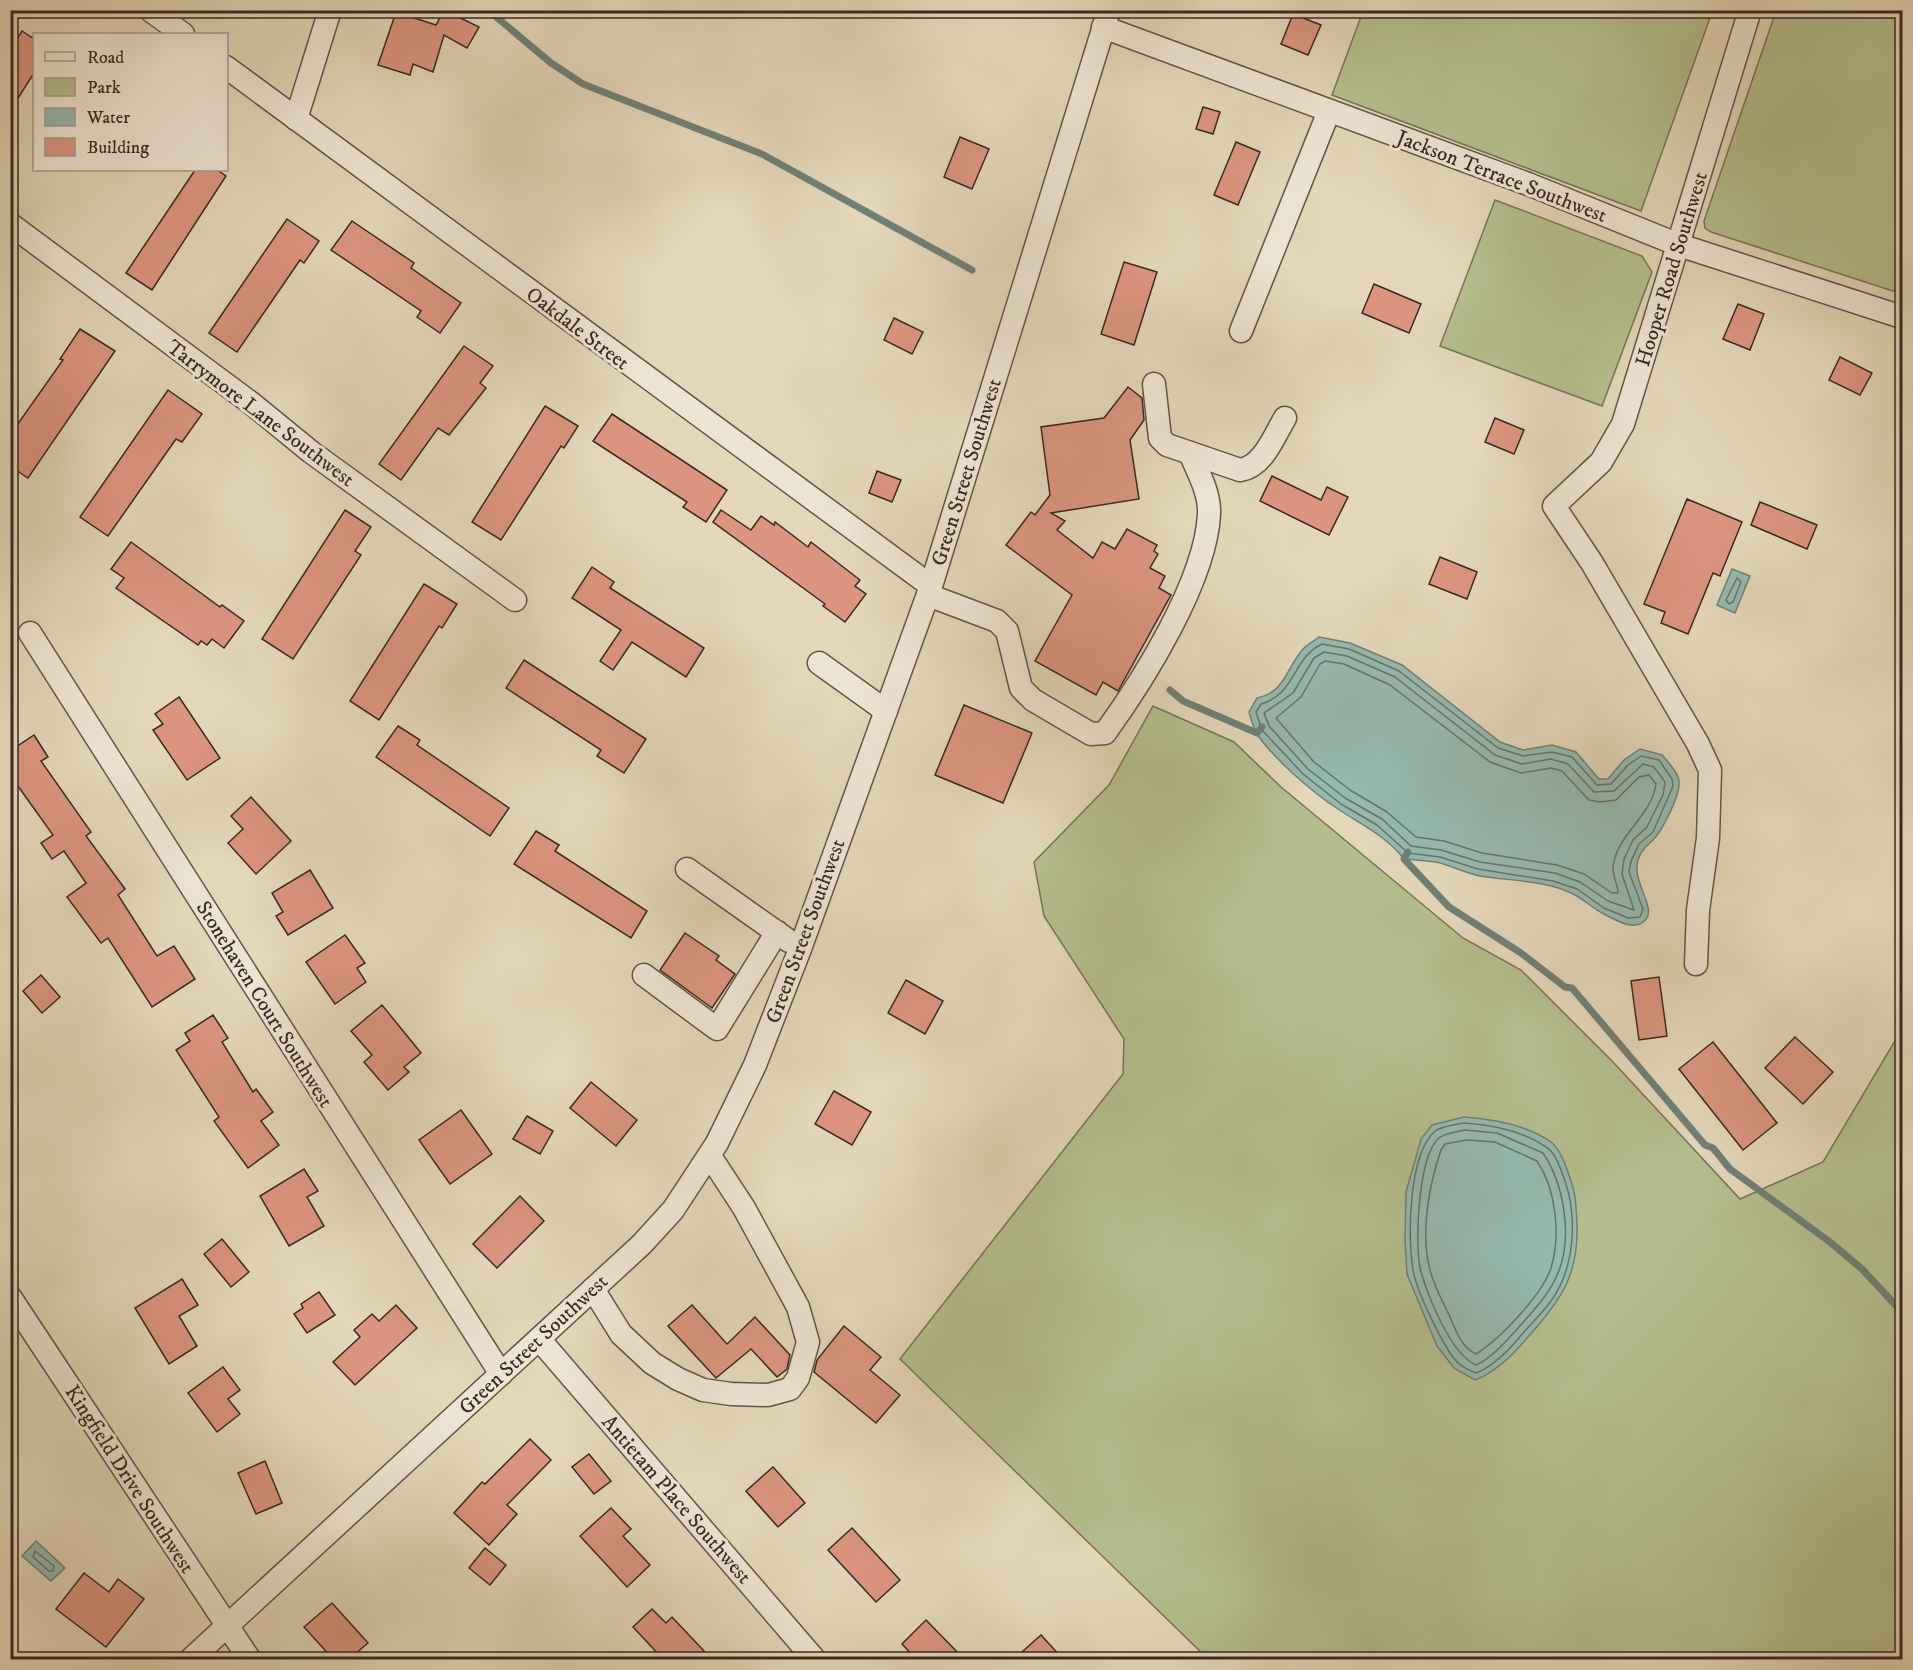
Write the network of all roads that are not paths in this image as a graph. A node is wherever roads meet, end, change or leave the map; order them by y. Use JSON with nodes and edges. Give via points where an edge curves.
{"nodes":[{"id":1,"x":150,"y":10,"type":"edge"},
{"id":2,"x":330,"y":10,"type":"edge"},
{"id":3,"x":1750,"y":10,"type":"edge"},
{"id":4,"x":1106,"y":19,"type":"edge"},
{"id":5,"x":182,"y":33,"type":"edge"},
{"id":6,"x":228,"y":68,"type":"edge"},
{"id":7,"x":1329,"y":111,"type":"junction"},
{"id":8,"x":296,"y":119,"type":"junction"},
{"id":9,"x":10,"y":224,"type":"edge"},
{"id":10,"x":1679,"y":245,"type":"junction"},
{"id":11,"x":1902,"y":317,"type":"edge"},
{"id":12,"x":1241,"y":331,"type":"dead end"},
{"id":13,"x":1154,"y":384,"type":"dead end"},
{"id":14,"x":1285,"y":418,"type":"dead end"},
{"id":15,"x":1190,"y":453,"type":"junction"},
{"id":16,"x":929,"y":591,"type":"junction"},
{"id":17,"x":514,"y":600,"type":"dead end"},
{"id":18,"x":30,"y":633,"type":"dead end"},
{"id":19,"x":819,"y":663,"type":"dead end"},
{"id":20,"x":886,"y":711,"type":"junction"},
{"id":21,"x":687,"y":869,"type":"dead end"},
{"id":22,"x":777,"y":932,"type":"junction"},
{"id":23,"x":800,"y":949,"type":"junction"},
{"id":24,"x":1696,"y":964,"type":"dead end"},
{"id":25,"x":644,"y":975,"type":"dead end"},
{"id":26,"x":710,"y":1156,"type":"junction"},
{"id":27,"x":593,"y":1289,"type":"junction"},
{"id":28,"x":10,"y":1297,"type":"edge"},
{"id":29,"x":539,"y":1339,"type":"junction"},
{"id":30,"x":501,"y":1374,"type":"junction"},
{"id":31,"x":226,"y":1626,"type":"junction"},
{"id":32,"x":190,"y":1659,"type":"edge"},
{"id":33,"x":250,"y":1659,"type":"edge"},
{"id":34,"x":815,"y":1659,"type":"edge"}],
"edges":[{"from":1,"to":5,"type":"street"},
{"from":2,"to":8,"type":"street"},
{"from":3,"to":10,"type":"street","name":"Hooper Road Southwest"},
{"from":4,"to":7,"type":"street","name":"Jackson Terrace Southwest"},
{"from":4,"to":16,"type":"street","name":"Green Street Southwest"},
{"from":6,"to":8,"type":"street","name":"Oakdale Street"},
{"from":7,"to":10,"type":"street","name":"Jackson Terrace Southwest"},
{"from":7,"to":12,"type":"street"},
{"from":8,"to":16,"type":"street","name":"Oakdale Street"},
{"from":9,"to":17,"type":"street","name":"Tarrymore Lane Southwest"},
{"from":10,"to":11,"type":"street","name":"Jackson Terrace Southwest"},
{"from":10,"to":24,"type":"street","name":"Hooper Road Southwest","via":[[1623,423],[1600,462],[1554,506],[1604,583],[1710,770]]},
{"from":13,"to":15,"type":"street","via":[[1160,438],[1167,446]]},
{"from":14,"to":15,"type":"street","via":[[1259,461],[1249,469],[1240,470]]},
{"from":15,"to":16,"type":"street","name":"Oakdale Street","via":[[1208,498],[1209,515],[1195,576],[1158,651],[1105,733],[1090,734],[1033,700],[1021,688],[1007,631],[997,621]]},
{"from":16,"to":20,"type":"street","name":"Green Street Southwest"},
{"from":18,"to":30,"type":"street","name":"Stonehaven Court Southwest"},
{"from":19,"to":20,"type":"street"},
{"from":20,"to":23,"type":"street","name":"Green Street Southwest"},
{"from":21,"to":22,"type":"street"},
{"from":22,"to":23,"type":"street"},
{"from":22,"to":25,"type":"street","via":[[717,1029]]},
{"from":23,"to":26,"type":"street","name":"Green Street Southwest","via":[[755,1065]]},
{"from":26,"to":27,"type":"street","name":"Green Street Southwest","via":[[673,1210]]},
{"from":26,"to":27,"type":"street","via":[[744,1208],[798,1307],[808,1342],[798,1378],[790,1389],[768,1395],[731,1394],[703,1390],[678,1379],[652,1363],[621,1334]]},
{"from":27,"to":29,"type":"street","name":"Green Street Southwest"},
{"from":28,"to":31,"type":"street","name":"Kingfield Drive Southwest"},
{"from":29,"to":30,"type":"street","name":"Green Street Southwest"},
{"from":29,"to":34,"type":"street","name":"Antietam Place Southwest"},
{"from":30,"to":31,"type":"street","name":"Green Street Southwest"},
{"from":31,"to":32,"type":"street","name":"Green Street Southwest"},
{"from":31,"to":33,"type":"street","name":"Kingfield Drive Southwest"}]}
